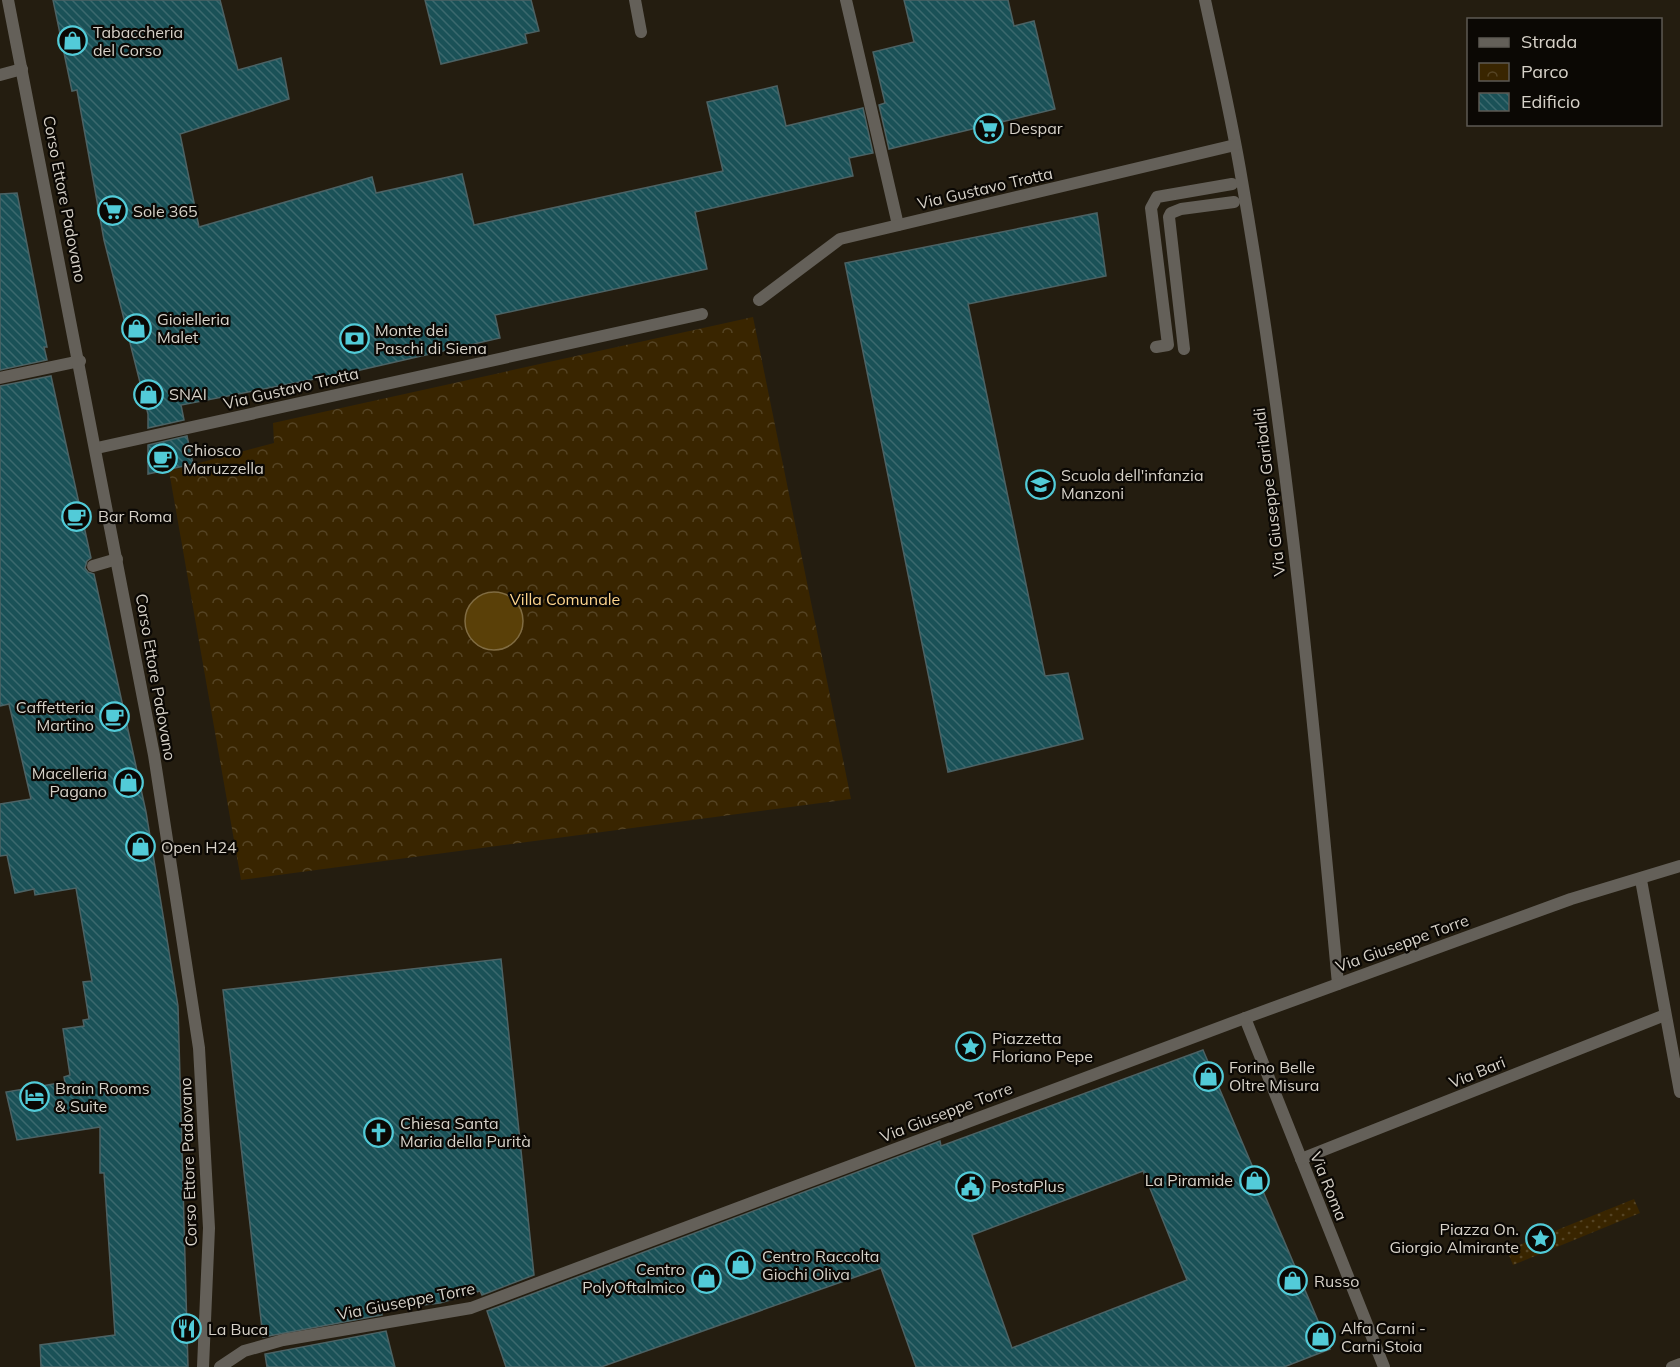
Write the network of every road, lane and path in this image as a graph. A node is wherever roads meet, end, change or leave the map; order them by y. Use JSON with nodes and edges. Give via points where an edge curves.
{"nodes":[{"id":1,"x":8,"y":0,"type":"edge"},
{"id":2,"x":635,"y":0,"type":"edge"},
{"id":3,"x":846,"y":0,"type":"edge"},
{"id":4,"x":1205,"y":0,"type":"edge"},
{"id":5,"x":641,"y":32,"type":"dead end"},
{"id":6,"x":22,"y":69,"type":"junction"},
{"id":7,"x":0,"y":75,"type":"edge"},
{"id":8,"x":1236,"y":145,"type":"junction"},
{"id":9,"x":1238,"y":183,"type":"junction"},
{"id":10,"x":1240,"y":202,"type":"junction"},
{"id":11,"x":898,"y":225,"type":"junction"},
{"id":12,"x":759,"y":300,"type":"dead end"},
{"id":13,"x":702,"y":314,"type":"dead end"},
{"id":14,"x":1156,"y":347,"type":"dead end"},
{"id":15,"x":1184,"y":350,"type":"dead end"},
{"id":16,"x":80,"y":360,"type":"junction"},
{"id":17,"x":0,"y":378,"type":"edge"},
{"id":18,"x":97,"y":448,"type":"junction"},
{"id":19,"x":117,"y":559,"type":"junction"},
{"id":20,"x":93,"y":566,"type":"dead end"},
{"id":21,"x":1680,"y":866,"type":"edge"},
{"id":22,"x":1641,"y":880,"type":"junction"},
{"id":23,"x":1338,"y":984,"type":"junction"},
{"id":24,"x":1665,"y":1015,"type":"junction"},
{"id":25,"x":1245,"y":1018,"type":"junction"},
{"id":26,"x":1680,"y":1092,"type":"edge"},
{"id":27,"x":1301,"y":1159,"type":"junction"},
{"id":28,"x":1680,"y":1364,"type":"edge"},
{"id":29,"x":203,"y":1367,"type":"edge"},
{"id":30,"x":220,"y":1367,"type":"edge"},
{"id":31,"x":1384,"y":1367,"type":"edge"},
{"id":32,"x":1672,"y":1367,"type":"edge"}],
"edges":[{"from":1,"to":6,"type":"street","name":"Corso Ettore Padovano"},
{"from":2,"to":5,"type":"street"},
{"from":3,"to":11,"type":"street"},
{"from":4,"to":8,"type":"street","name":"Via Giuseppe Garibaldi"},
{"from":6,"to":7,"type":"street"},
{"from":6,"to":16,"type":"street","name":"Corso Ettore Padovano"},
{"from":8,"to":9,"type":"street","name":"Via Giuseppe Garibaldi"},
{"from":8,"to":11,"type":"street","name":"Via Gustavo Trotta"},
{"from":9,"to":10,"type":"street","name":"Via Giuseppe Garibaldi"},
{"from":9,"to":14,"type":"street","via":[[1152,201],[1168,345]]},
{"from":10,"to":15,"type":"street","via":[[1181,209],[1169,217]]},
{"from":10,"to":23,"type":"street","name":"Via Giuseppe Garibaldi","via":[[1277,416],[1318,764]]},
{"from":11,"to":12,"type":"street","name":"Via Gustavo Trotta","via":[[840,239]]},
{"from":13,"to":18,"type":"street","name":"Via Gustavo Trotta"},
{"from":16,"to":17,"type":"street"},
{"from":16,"to":18,"type":"street","name":"Corso Ettore Padovano"},
{"from":18,"to":19,"type":"street","name":"Corso Ettore Padovano"},
{"from":19,"to":20,"type":"street"},
{"from":19,"to":29,"type":"street","name":"Corso Ettore Padovano","via":[[154,755],[199,1048],[209,1228]]},
{"from":21,"to":22,"type":"street","name":"Via Giuseppe Torre"},
{"from":22,"to":23,"type":"street","name":"Via Giuseppe Torre","via":[[1571,899]]},
{"from":22,"to":24,"type":"street"},
{"from":23,"to":25,"type":"street","name":"Via Giuseppe Torre"},
{"from":24,"to":26,"type":"street"},
{"from":24,"to":27,"type":"street","name":"Via Bari"},
{"from":25,"to":27,"type":"street","name":"Via Roma"},
{"from":25,"to":30,"type":"street","name":"Via Giuseppe Torre","via":[[471,1308],[283,1340],[244,1351]]},
{"from":27,"to":31,"type":"street","name":"Via Roma"},
{"from":28,"to":32,"type":"street"}]}
